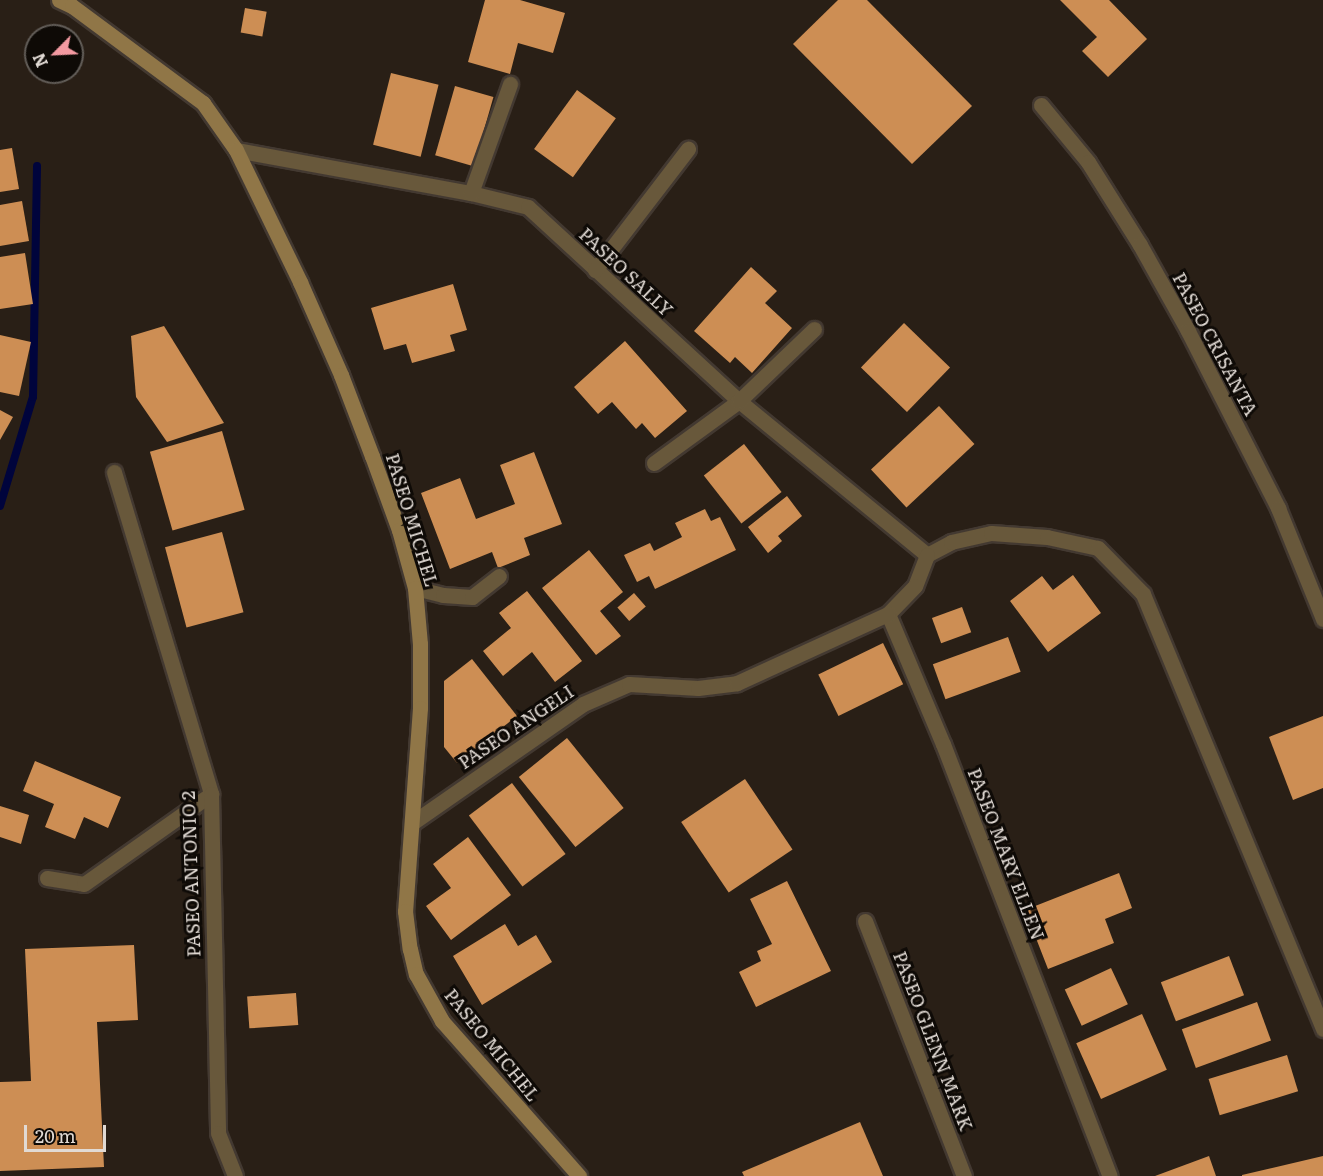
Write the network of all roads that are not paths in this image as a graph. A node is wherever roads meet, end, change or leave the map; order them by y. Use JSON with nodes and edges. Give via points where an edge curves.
{"nodes":[{"id":1,"x":59,"y":0,"type":"edge"},
{"id":2,"x":510,"y":84,"type":"dead end"},
{"id":3,"x":1041,"y":105,"type":"dead end"},
{"id":4,"x":688,"y":149,"type":"dead end"},
{"id":5,"x":236,"y":150,"type":"junction"},
{"id":6,"x":471,"y":193,"type":"junction"},
{"id":7,"x":595,"y":270,"type":"junction"},
{"id":8,"x":814,"y":329,"type":"dead end"},
{"id":9,"x":738,"y":401,"type":"junction"},
{"id":10,"x":654,"y":463,"type":"dead end"},
{"id":11,"x":114,"y":472,"type":"dead end"},
{"id":12,"x":927,"y":555,"type":"junction"},
{"id":13,"x":499,"y":576,"type":"dead end"},
{"id":14,"x":415,"y":588,"type":"junction"},
{"id":15,"x":888,"y":614,"type":"junction"},
{"id":16,"x":1323,"y":619,"type":"edge"},
{"id":17,"x":211,"y":794,"type":"junction"},
{"id":18,"x":412,"y":824,"type":"junction"},
{"id":19,"x":47,"y":878,"type":"dead end"},
{"id":20,"x":865,"y":921,"type":"dead end"},
{"id":21,"x":1323,"y":1029,"type":"edge"},
{"id":22,"x":235,"y":1176,"type":"edge"},
{"id":23,"x":579,"y":1176,"type":"edge"},
{"id":24,"x":964,"y":1176,"type":"edge"},
{"id":25,"x":1110,"y":1176,"type":"edge"}],
"edges":[{"from":1,"to":5,"type":"street","name":"PASEO MICHEL","via":[[203,103]]},
{"from":2,"to":6,"type":"street"},
{"from":3,"to":16,"type":"street","name":"PASEO CRISANTA","via":[[1088,162],[1188,331],[1278,508]]},
{"from":4,"to":7,"type":"street"},
{"from":5,"to":6,"type":"street","name":"PASEO SALLY"},
{"from":5,"to":14,"type":"street","name":"PASEO MICHEL","via":[[341,375],[399,530]]},
{"from":6,"to":7,"type":"street","name":"PASEO SALLY","via":[[528,207]]},
{"from":7,"to":9,"type":"street","name":"PASEO SALLY"},
{"from":8,"to":9,"type":"street"},
{"from":9,"to":10,"type":"street"},
{"from":9,"to":12,"type":"street","name":"PASEO SALLY"},
{"from":11,"to":17,"type":"street","name":"PASEO ANTONIO 2"},
{"from":12,"to":15,"type":"street","via":[[915,586]]},
{"from":12,"to":21,"type":"street","via":[[951,542],[991,533],[1047,537],[1098,548],[1143,594]]},
{"from":13,"to":14,"type":"street","via":[[472,597]]},
{"from":14,"to":18,"type":"street","name":"PASEO MICHEL","via":[[420,708]]},
{"from":15,"to":18,"type":"street","name":"PASEO ANGELI","via":[[737,683],[698,688],[629,684],[583,704]]},
{"from":15,"to":25,"type":"street","name":"PASEO MARY ELLEN","via":[[943,744]]},
{"from":17,"to":19,"type":"street","via":[[84,884]]},
{"from":17,"to":22,"type":"street","name":"PASEO ANTONIO 2","via":[[218,1133]]},
{"from":18,"to":23,"type":"street","name":"PASEO MICHEL","via":[[405,911],[410,949],[420,981],[442,1021]]},
{"from":20,"to":24,"type":"street","name":"PASEO GLENN MARK"}]}
